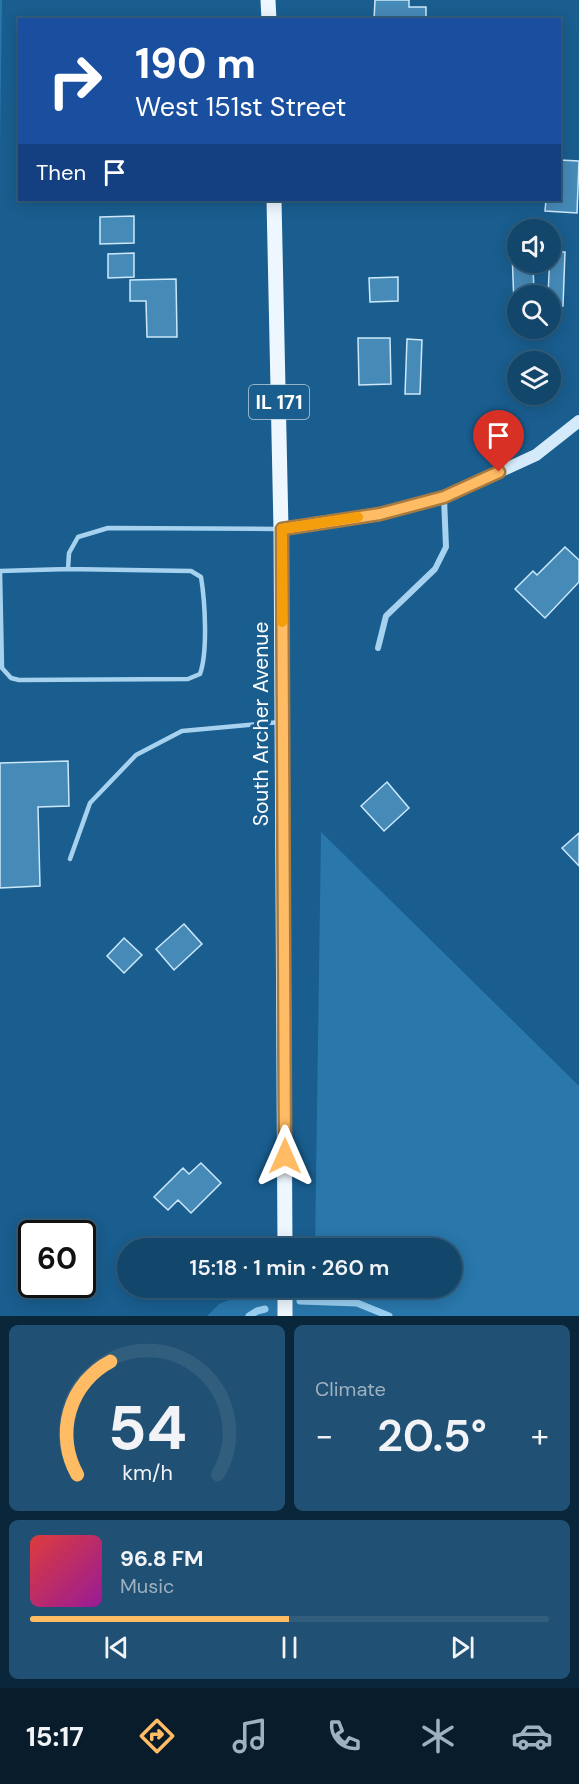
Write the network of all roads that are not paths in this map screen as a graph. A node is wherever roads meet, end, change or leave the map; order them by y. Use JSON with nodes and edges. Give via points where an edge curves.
{"nodes":[{"id":1,"x":268,"y":0,"type":"edge"},
{"id":2,"x":269,"y":18,"type":"edge"},
{"id":3,"x":274,"y":201,"type":"edge"},
{"id":4,"x":579,"y":421,"type":"edge"},
{"id":5,"x":444,"y":497,"type":"junction"},
{"id":6,"x":282,"y":529,"type":"junction"},
{"id":7,"x":68,"y":569,"type":"junction"},
{"id":8,"x":0,"y":571,"type":"edge"},
{"id":9,"x":378,"y":648,"type":"dead end"},
{"id":10,"x":282,"y":722,"type":"junction"},
{"id":11,"x":70,"y":858,"type":"dead end"},
{"id":12,"x":285,"y":1238,"type":"edge"},
{"id":13,"x":285,"y":1298,"type":"edge"},
{"id":14,"x":285,"y":1316,"type":"edge"}],
"edges":[{"from":1,"to":2,"type":"main road"},
{"from":3,"to":6,"type":"main road","name":"South Archer Avenue","number":"IL 171"},
{"from":4,"to":5,"type":"street","via":[[536,455]]},
{"from":5,"to":6,"type":"street","via":[[380,514]]},
{"from":5,"to":9,"type":"street","via":[[446,547],[435,569],[386,616]]},
{"from":6,"to":7,"type":"lane","via":[[108,528],[78,537],[69,553]]},
{"from":6,"to":10,"type":"main road","name":"South Archer Avenue","number":"IL 171"},
{"from":7,"to":8,"type":"lane"},
{"from":7,"to":8,"type":"lane","via":[[190,571],[201,577],[204,624],[200,674],[188,679],[11,678],[2,668]]},
{"from":10,"to":11,"type":"lane","via":[[182,731],[136,755],[90,803]]},
{"from":10,"to":12,"type":"main road","name":"South Archer Avenue","number":"IL 171"},
{"from":13,"to":14,"type":"main road"}]}
